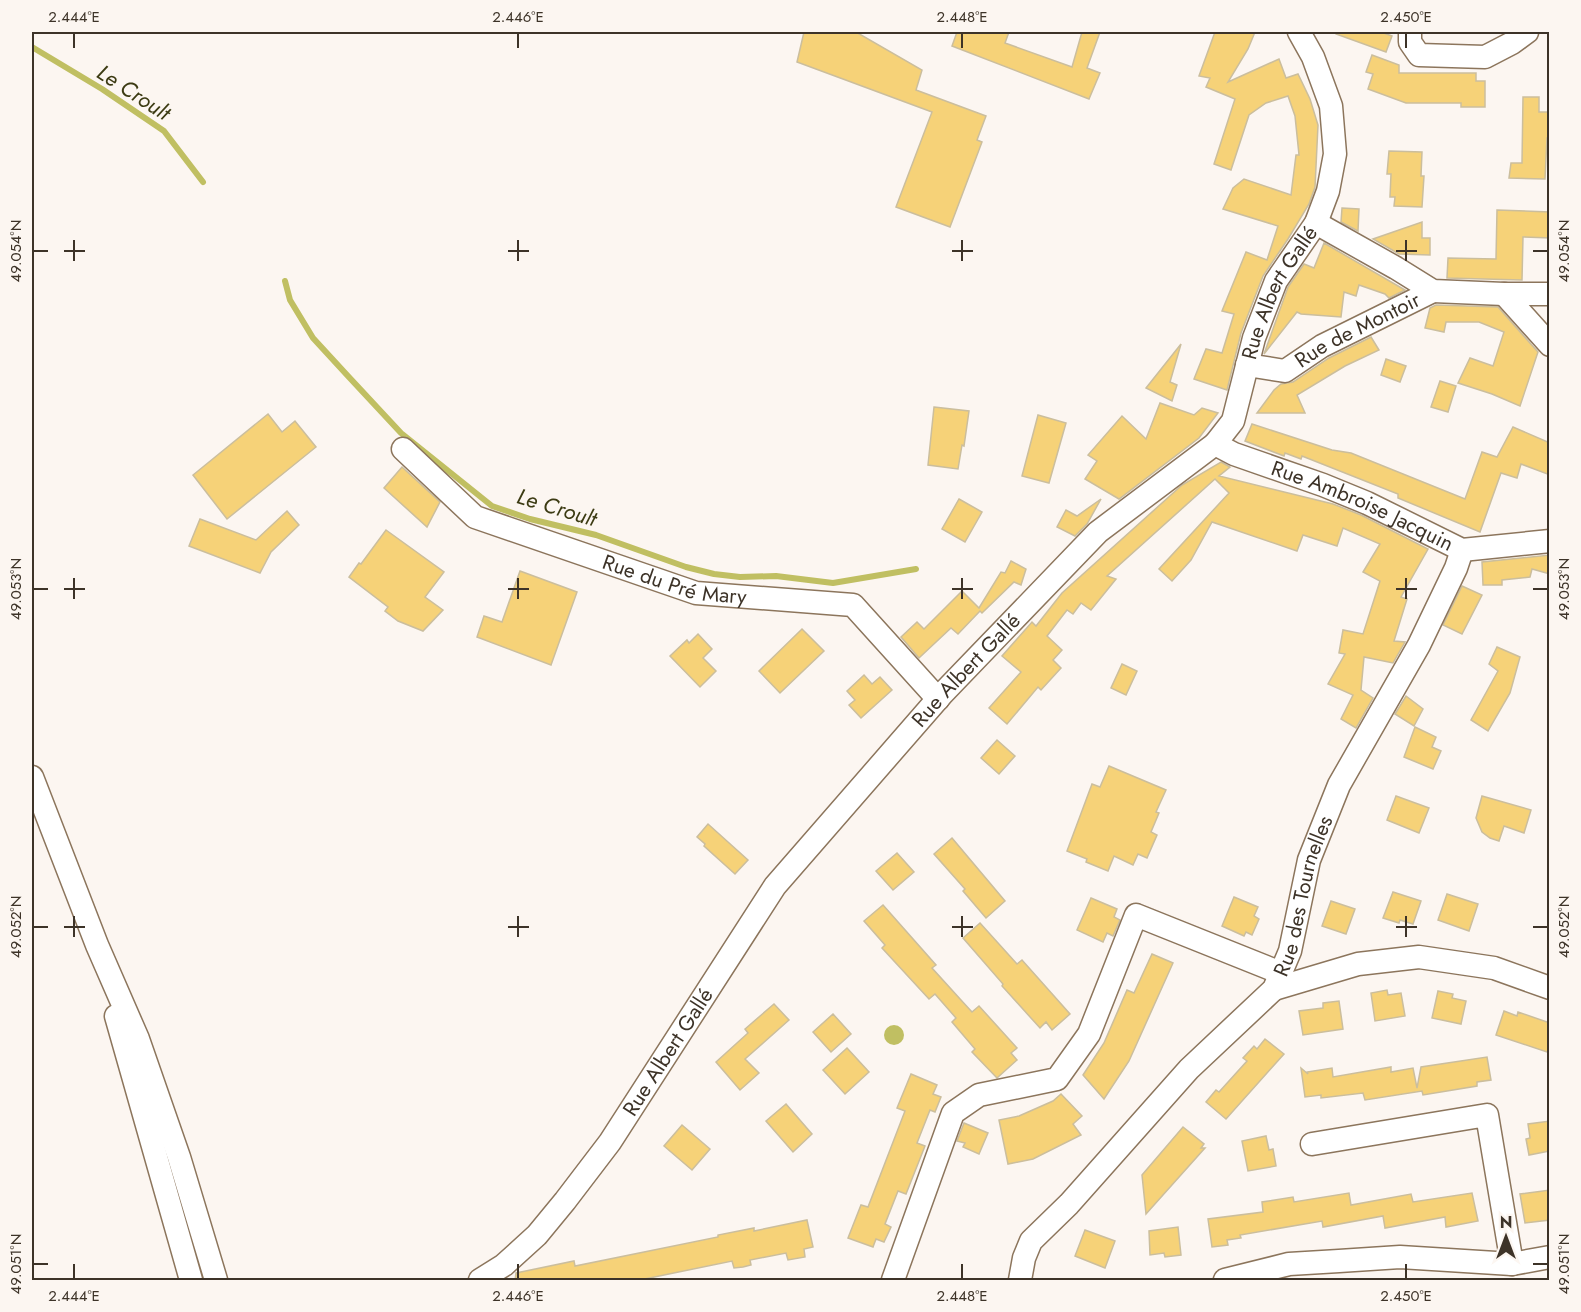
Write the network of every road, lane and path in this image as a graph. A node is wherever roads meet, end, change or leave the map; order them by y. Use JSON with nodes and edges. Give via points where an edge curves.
{"nodes":[{"id":1,"x":1299,"y":32,"type":"edge"},
{"id":2,"x":1410,"y":32,"type":"edge"},
{"id":3,"x":1527,"y":32,"type":"edge"},
{"id":4,"x":1316,"y":223,"type":"junction"},
{"id":5,"x":1433,"y":291,"type":"junction"},
{"id":6,"x":1504,"y":294,"type":"junction"},
{"id":7,"x":1550,"y":294,"type":"edge"},
{"id":8,"x":1550,"y":345,"type":"edge"},
{"id":9,"x":1247,"y":365,"type":"junction"},
{"id":10,"x":1215,"y":444,"type":"junction"},
{"id":11,"x":403,"y":449,"type":"dead end"},
{"id":12,"x":1550,"y":541,"type":"edge"},
{"id":13,"x":1462,"y":550,"type":"junction"},
{"id":14,"x":938,"y":699,"type":"junction"},
{"id":15,"x":32,"y":777,"type":"edge"},
{"id":16,"x":97,"y":945,"type":"junction"},
{"id":17,"x":1277,"y":981,"type":"junction"},
{"id":18,"x":1550,"y":988,"type":"edge"},
{"id":19,"x":1312,"y":1144,"type":"dead end"},
{"id":20,"x":1550,"y":1257,"type":"edge"},
{"id":21,"x":1512,"y":1264,"type":"junction"},
{"id":22,"x":191,"y":1281,"type":"edge"},
{"id":23,"x":216,"y":1281,"type":"edge"},
{"id":24,"x":480,"y":1281,"type":"edge"},
{"id":25,"x":893,"y":1281,"type":"edge"},
{"id":26,"x":1020,"y":1281,"type":"edge"},
{"id":27,"x":1225,"y":1281,"type":"edge"}],
"edges":[{"from":1,"to":4,"type":"street","name":"Rue Albert Gallé","via":[[1331,106],[1335,154],[1328,191]]},
{"from":2,"to":3,"type":"street","via":[[1410,42],[1419,55],[1485,57]]},
{"from":4,"to":5,"type":"street"},
{"from":4,"to":9,"type":"street","name":"Rue Albert Gallé","via":[[1275,281]]},
{"from":5,"to":6,"type":"street"},
{"from":5,"to":9,"type":"street","name":"Rue de Montoir","via":[[1322,346],[1285,370]]},
{"from":6,"to":7,"type":"street"},
{"from":6,"to":8,"type":"street"},
{"from":9,"to":10,"type":"street","name":"Rue Albert Gallé","via":[[1233,421]]},
{"from":10,"to":13,"type":"street","name":"Rue Ambroise Jacquin","via":[[1367,503]]},
{"from":10,"to":14,"type":"street","name":"Rue Albert Gallé","via":[[1098,532]]},
{"from":11,"to":14,"type":"street","name":"Rue du Pré Mary","via":[[475,517],[696,593],[853,605]]},
{"from":12,"to":13,"type":"street","name":"Rue Ambroise Jacquin"},
{"from":13,"to":17,"type":"street","name":"Rue des Tournelles","via":[[1419,645],[1339,785],[1309,860],[1290,951]]},
{"from":14,"to":24,"type":"street","name":"Rue Albert Gallé","via":[[775,886],[610,1142],[565,1201],[537,1235]]},
{"from":15,"to":16,"type":"street"},
{"from":16,"to":22,"type":"street"},
{"from":16,"to":23,"type":"street","via":[[138,1039],[201,1224]]},
{"from":17,"to":18,"type":"street","via":[[1358,964],[1419,957],[1494,968]]},
{"from":17,"to":25,"type":"street","via":[[1136,915],[1089,1034],[1058,1079],[979,1095],[953,1113]]},
{"from":17,"to":26,"type":"street","name":"Rue des Tournelles","via":[[1189,1069],[1031,1241]]},
{"from":19,"to":21,"type":"street","via":[[1487,1115]]},
{"from":20,"to":21,"type":"street"},
{"from":21,"to":27,"type":"street","via":[[1400,1257],[1349,1260],[1289,1264]]}]}
